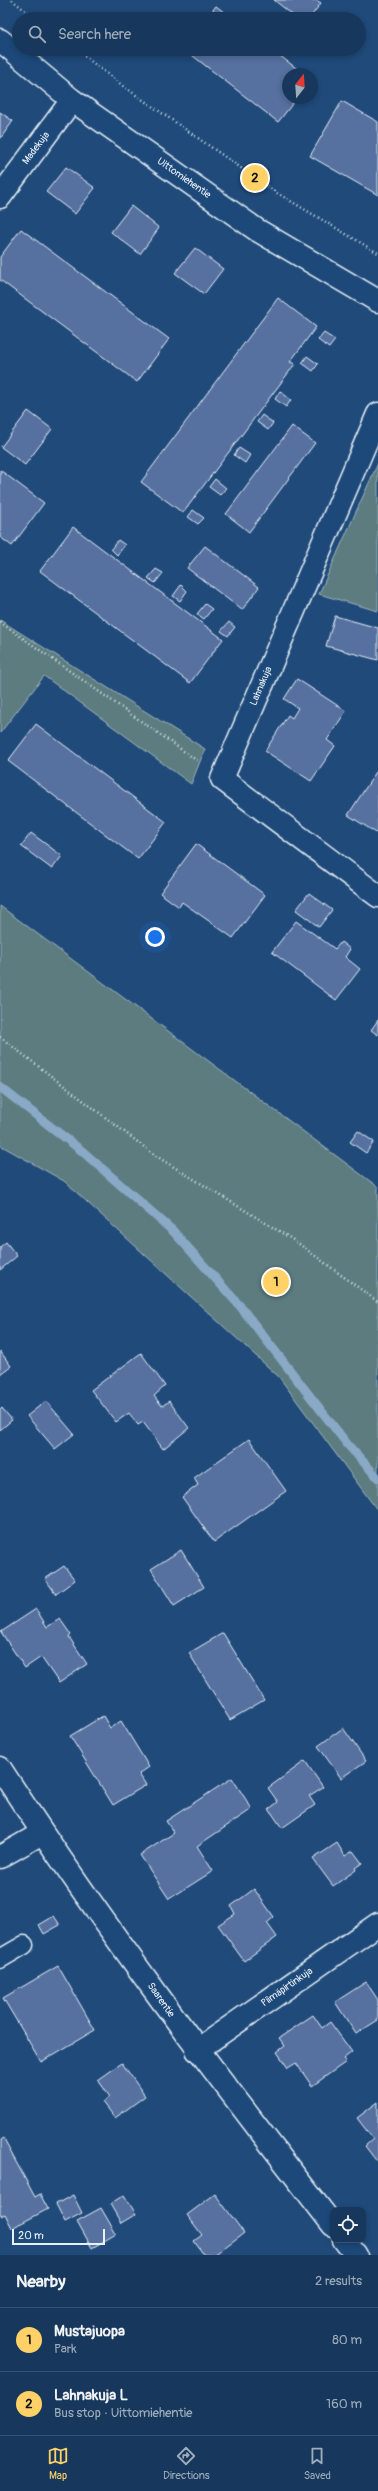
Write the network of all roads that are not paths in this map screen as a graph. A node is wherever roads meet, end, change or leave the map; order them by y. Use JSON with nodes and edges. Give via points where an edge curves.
{"nodes":[{"id":1,"x":0,"y":40,"type":"edge"},
{"id":2,"x":12,"y":50,"type":"edge"},
{"id":3,"x":19,"y":56,"type":"edge"},
{"id":4,"x":72,"y":100,"type":"junction"},
{"id":5,"x":0,"y":197,"type":"edge"},
{"id":6,"x":378,"y":301,"type":"edge"},
{"id":7,"x":378,"y":414,"type":"edge"},
{"id":8,"x":378,"y":896,"type":"edge"},
{"id":9,"x":0,"y":1768,"type":"edge"},
{"id":10,"x":42,"y":1833,"type":"junction"},
{"id":11,"x":0,"y":1857,"type":"edge"},
{"id":12,"x":378,"y":1924,"type":"edge"},
{"id":13,"x":24,"y":1945,"type":"dead end"},
{"id":14,"x":0,"y":1959,"type":"edge"},
{"id":15,"x":196,"y":2050,"type":"junction"},
{"id":16,"x":330,"y":2221,"type":"edge"},
{"id":17,"x":346,"y":2243,"type":"edge"},
{"id":18,"x":356,"y":2255,"type":"edge"}],
"edges":[{"from":1,"to":2,"type":"street","name":"Uittomiehentie"},
{"from":3,"to":4,"type":"street","name":"Uittomiehentie"},
{"from":4,"to":5,"type":"street","name":"Madekuja"},
{"from":4,"to":6,"type":"street","name":"Uittomiehentie","via":[[257,230]]},
{"from":7,"to":8,"type":"street","name":"Lahnakuja","via":[[222,779]]},
{"from":9,"to":10,"type":"street","name":"Saarentie"},
{"from":10,"to":11,"type":"street"},
{"from":10,"to":15,"type":"street","name":"Saarentie"},
{"from":12,"to":15,"type":"street","name":"Piimäpirtinkuja"},
{"from":13,"to":14,"type":"lane"},
{"from":15,"to":16,"type":"street","name":"Saarentie"},
{"from":17,"to":18,"type":"street"}]}
